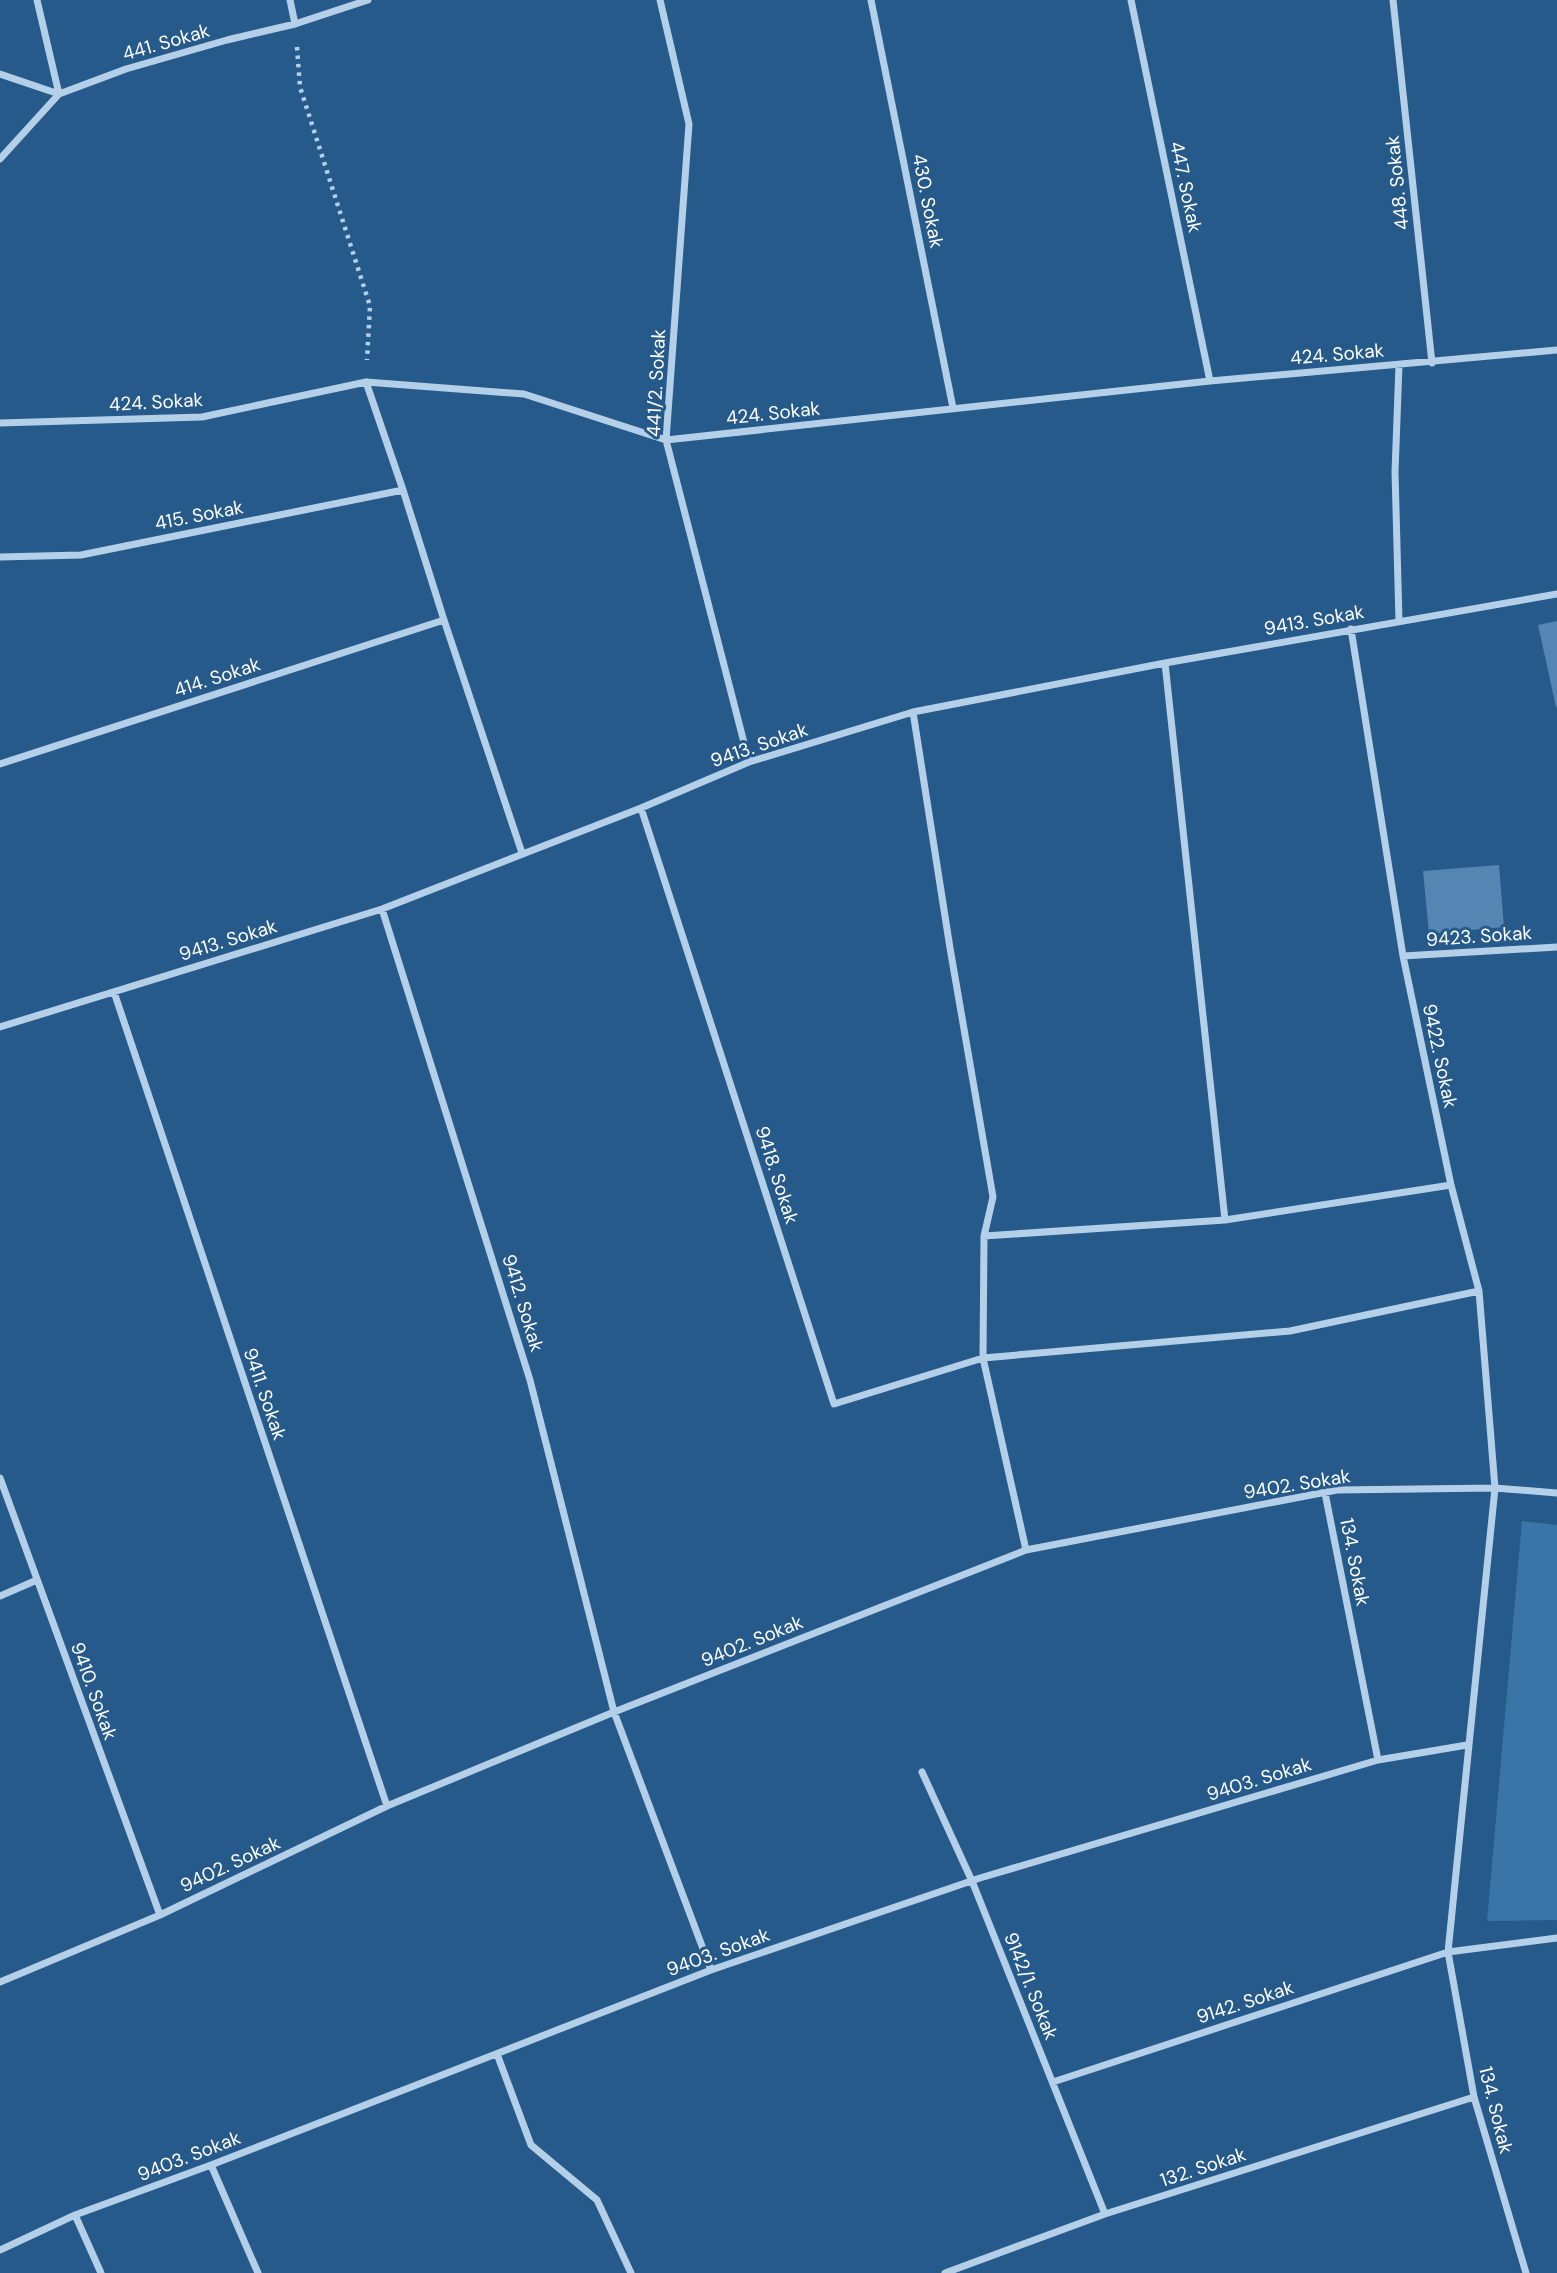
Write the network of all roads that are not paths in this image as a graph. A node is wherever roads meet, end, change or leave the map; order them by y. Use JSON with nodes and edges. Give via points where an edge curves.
{"nodes":[{"id":1,"x":37,"y":0,"type":"edge"},
{"id":2,"x":290,"y":0,"type":"edge"},
{"id":3,"x":368,"y":0,"type":"edge"},
{"id":4,"x":660,"y":0,"type":"edge"},
{"id":5,"x":871,"y":0,"type":"edge"},
{"id":6,"x":1131,"y":0,"type":"edge"},
{"id":7,"x":1394,"y":0,"type":"edge"},
{"id":8,"x":295,"y":24,"type":"junction"},
{"id":9,"x":0,"y":74,"type":"edge"},
{"id":10,"x":59,"y":94,"type":"junction"},
{"id":11,"x":0,"y":159,"type":"edge"},
{"id":12,"x":1557,"y":350,"type":"edge"},
{"id":13,"x":1432,"y":363,"type":"junction"},
{"id":14,"x":1399,"y":365,"type":"junction"},
{"id":15,"x":1210,"y":381,"type":"junction"},
{"id":16,"x":366,"y":382,"type":"junction"},
{"id":17,"x":953,"y":408,"type":"junction"},
{"id":18,"x":0,"y":423,"type":"edge"},
{"id":19,"x":666,"y":440,"type":"junction"},
{"id":20,"x":403,"y":490,"type":"junction"},
{"id":21,"x":0,"y":556,"type":"edge"},
{"id":22,"x":1557,"y":594,"type":"edge"},
{"id":23,"x":444,"y":621,"type":"junction"},
{"id":24,"x":1399,"y":621,"type":"junction"},
{"id":25,"x":1352,"y":629,"type":"junction"},
{"id":26,"x":1165,"y":663,"type":"junction"},
{"id":27,"x":913,"y":712,"type":"junction"},
{"id":28,"x":749,"y":762,"type":"junction"},
{"id":29,"x":0,"y":764,"type":"edge"},
{"id":30,"x":641,"y":808,"type":"junction"},
{"id":31,"x":522,"y":853,"type":"junction"},
{"id":32,"x":382,"y":909,"type":"junction"},
{"id":33,"x":1557,"y":947,"type":"edge"},
{"id":34,"x":1403,"y":956,"type":"junction"},
{"id":35,"x":114,"y":992,"type":"junction"},
{"id":36,"x":0,"y":1027,"type":"edge"},
{"id":37,"x":1451,"y":1185,"type":"junction"},
{"id":38,"x":1225,"y":1220,"type":"junction"},
{"id":39,"x":984,"y":1236,"type":"junction"},
{"id":40,"x":1479,"y":1291,"type":"junction"},
{"id":41,"x":983,"y":1358,"type":"junction"},
{"id":42,"x":0,"y":1478,"type":"edge"},
{"id":43,"x":1495,"y":1488,"type":"junction"},
{"id":44,"x":1325,"y":1493,"type":"junction"},
{"id":45,"x":1557,"y":1493,"type":"edge"},
{"id":46,"x":1026,"y":1550,"type":"junction"},
{"id":47,"x":37,"y":1580,"type":"junction"},
{"id":48,"x":0,"y":1595,"type":"edge"},
{"id":49,"x":614,"y":1712,"type":"junction"},
{"id":50,"x":1467,"y":1745,"type":"junction"},
{"id":51,"x":1378,"y":1760,"type":"junction"},
{"id":52,"x":922,"y":1772,"type":"dead end"},
{"id":53,"x":387,"y":1806,"type":"junction"},
{"id":54,"x":972,"y":1881,"type":"junction"},
{"id":55,"x":160,"y":1915,"type":"junction"},
{"id":56,"x":1557,"y":1938,"type":"edge"},
{"id":57,"x":1447,"y":1952,"type":"junction"},
{"id":58,"x":711,"y":1970,"type":"junction"},
{"id":59,"x":0,"y":1982,"type":"edge"},
{"id":60,"x":497,"y":2054,"type":"junction"},
{"id":61,"x":1053,"y":2082,"type":"junction"},
{"id":62,"x":1474,"y":2097,"type":"junction"},
{"id":63,"x":211,"y":2165,"type":"junction"},
{"id":64,"x":1105,"y":2214,"type":"junction"},
{"id":65,"x":75,"y":2216,"type":"junction"},
{"id":66,"x":0,"y":2250,"type":"edge"},
{"id":67,"x":101,"y":2273,"type":"edge"},
{"id":68,"x":258,"y":2273,"type":"edge"},
{"id":69,"x":631,"y":2273,"type":"edge"},
{"id":70,"x":945,"y":2273,"type":"edge"},
{"id":71,"x":1526,"y":2273,"type":"edge"}],
"edges":[{"from":1,"to":10,"type":"street"},
{"from":2,"to":8,"type":"street"},
{"from":3,"to":8,"type":"street","name":"441. Sokak"},
{"from":4,"to":19,"type":"street","name":"441/2. Sokak","via":[[689,124]]},
{"from":5,"to":17,"type":"street","name":"430. Sokak"},
{"from":6,"to":15,"type":"street","name":"447. Sokak"},
{"from":7,"to":13,"type":"street","name":"448. Sokak"},
{"from":8,"to":10,"type":"street","name":"441. Sokak","via":[[127,69]]},
{"from":9,"to":10,"type":"street"},
{"from":10,"to":11,"type":"street","name":"441. Sokak"},
{"from":12,"to":13,"type":"street","name":"424. Sokak"},
{"from":13,"to":14,"type":"street","name":"424. Sokak"},
{"from":14,"to":15,"type":"street","name":"424. Sokak"},
{"from":14,"to":24,"type":"street","via":[[1395,472]]},
{"from":15,"to":17,"type":"street","name":"424. Sokak"},
{"from":16,"to":18,"type":"street","name":"424. Sokak","via":[[202,417]]},
{"from":16,"to":19,"type":"street","name":"424. Sokak","via":[[524,394]]},
{"from":16,"to":20,"type":"street"},
{"from":17,"to":19,"type":"street","name":"424. Sokak"},
{"from":19,"to":28,"type":"street","name":"441/2. Sokak"},
{"from":20,"to":21,"type":"street","name":"415. Sokak","via":[[81,555]]},
{"from":20,"to":23,"type":"street"},
{"from":22,"to":24,"type":"street","name":"9413. Sokak"},
{"from":23,"to":29,"type":"street","name":"414. Sokak"},
{"from":23,"to":31,"type":"street"},
{"from":24,"to":25,"type":"street","name":"9413. Sokak"},
{"from":25,"to":26,"type":"street","name":"9413. Sokak"},
{"from":25,"to":34,"type":"street","name":"9422. Sokak"},
{"from":26,"to":27,"type":"street","name":"9413. Sokak"},
{"from":26,"to":38,"type":"street"},
{"from":27,"to":28,"type":"street","name":"9413. Sokak"},
{"from":27,"to":39,"type":"street","via":[[993,1197]]},
{"from":28,"to":30,"type":"street","name":"9413. Sokak"},
{"from":30,"to":31,"type":"street","name":"9413. Sokak"},
{"from":30,"to":41,"type":"street","name":"9418. Sokak","via":[[834,1404]]},
{"from":31,"to":32,"type":"street","name":"9413. Sokak"},
{"from":32,"to":35,"type":"street","name":"9413. Sokak"},
{"from":32,"to":49,"type":"street","name":"9412. Sokak","via":[[530,1380]]},
{"from":33,"to":34,"type":"street","name":"9423. Sokak"},
{"from":34,"to":37,"type":"street","name":"9422. Sokak"},
{"from":35,"to":36,"type":"street","name":"9413. Sokak"},
{"from":35,"to":53,"type":"street","name":"9411. Sokak"},
{"from":37,"to":38,"type":"street"},
{"from":37,"to":40,"type":"street","name":"9422. Sokak"},
{"from":38,"to":39,"type":"street"},
{"from":39,"to":41,"type":"street"},
{"from":40,"to":41,"type":"street","via":[[1290,1331]]},
{"from":40,"to":43,"type":"street","name":"9422. Sokak"},
{"from":41,"to":46,"type":"street"},
{"from":42,"to":47,"type":"street","name":"9410. Sokak"},
{"from":43,"to":44,"type":"street","name":"9402. Sokak"},
{"from":43,"to":45,"type":"street","name":"9402. Sokak"},
{"from":43,"to":50,"type":"street","name":"9422. Sokak"},
{"from":44,"to":46,"type":"street","name":"9402. Sokak"},
{"from":44,"to":51,"type":"street","name":"134. Sokak"},
{"from":46,"to":49,"type":"street","name":"9402. Sokak"},
{"from":47,"to":48,"type":"street"},
{"from":47,"to":55,"type":"street","name":"9410. Sokak"},
{"from":49,"to":53,"type":"street","name":"9402. Sokak"},
{"from":49,"to":58,"type":"street","name":"9412. Sokak"},
{"from":50,"to":51,"type":"street","name":"9403. Sokak"},
{"from":50,"to":57,"type":"street","name":"134. Sokak"},
{"from":51,"to":54,"type":"street","name":"9403. Sokak"},
{"from":52,"to":54,"type":"street","name":"9142/1. Sokak"},
{"from":53,"to":55,"type":"street","name":"9402. Sokak"},
{"from":54,"to":58,"type":"street","name":"9403. Sokak"},
{"from":54,"to":61,"type":"street","name":"9142/1. Sokak"},
{"from":55,"to":59,"type":"street","name":"9402. Sokak"},
{"from":56,"to":57,"type":"street","name":"9142. Sokak"},
{"from":57,"to":61,"type":"street","name":"9142. Sokak"},
{"from":57,"to":62,"type":"street","name":"134. Sokak"},
{"from":58,"to":60,"type":"street","name":"9403. Sokak"},
{"from":60,"to":63,"type":"street","name":"9403. Sokak"},
{"from":60,"to":69,"type":"street","via":[[531,2145],[597,2200]]},
{"from":61,"to":64,"type":"street","name":"9142/1. Sokak"},
{"from":62,"to":64,"type":"street","name":"132. Sokak"},
{"from":62,"to":71,"type":"street","name":"134. Sokak"},
{"from":63,"to":65,"type":"street","name":"9403. Sokak"},
{"from":63,"to":68,"type":"street"},
{"from":64,"to":70,"type":"street","name":"132. Sokak"},
{"from":65,"to":66,"type":"street","name":"9403. Sokak"},
{"from":65,"to":67,"type":"street"}]}
